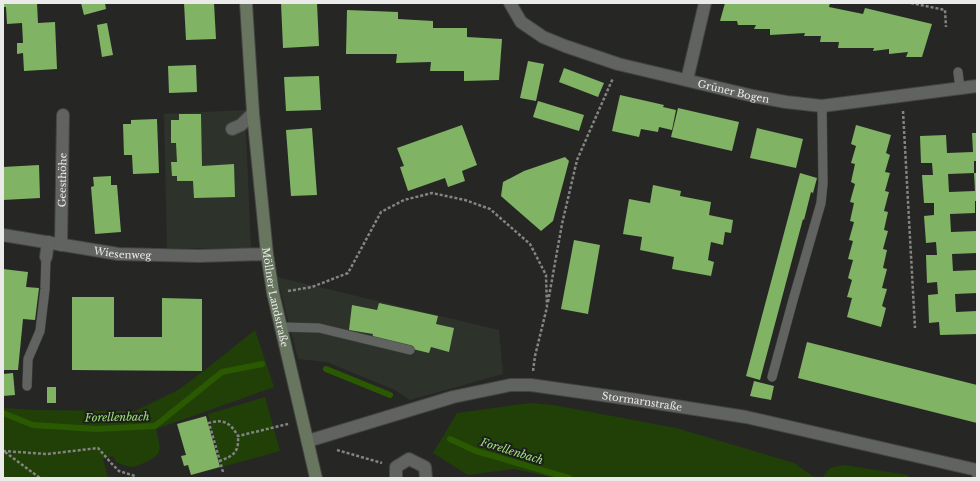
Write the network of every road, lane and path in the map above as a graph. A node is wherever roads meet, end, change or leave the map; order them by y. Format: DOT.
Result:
graph roads {
  1 [pos="246,3"];
  2 [pos="510,3"];
  3 [pos="705,3"];
  4 [pos="911,3"];
  5 [pos="946,27"];
  6 [pos="618,64"];
  7 [pos="958,72"];
  8 [pos="687,80"];
  9 [pos="977,86"];
  10 [pos="960,89"];
  11 [pos="902,96"];
  12 [pos="822,106"];
  13 [pos="253,113"];
  14 [pos="62,115"];
  15 [pos="232,129"];
  16 [pos="3,235"];
  17 [pos="48,242"];
  18 [pos="198,244"];
  19 [pos="61,245"];
  20 [pos="267,254"];
  21 [pos="199,256"];
  22 [pos="46,257"];
  23 [pos="274,293"];
  24 [pos="547,307"];
  25 [pos="282,327"];
  26 [pos="915,328"];
  27 [pos="410,350"];
  28 [pos="772,378"];
  29 [pos="531,385"];
  30 [pos="27,386"];
  31 [pos="302,420"];
  32 [pos="238,436"];
  33 [pos="308,441"];
  34 [pos="3,451"];
  35 [pos="220,461"];
  36 [pos="977,470"];
  37 [pos="223,472"];
  38 [pos="396,473"];
  39 [pos="135,476"];
  40 [pos="40,478"];
  41 [pos="316,478"];
  42 [pos="426,478"];
  1 -- 13 [label="main road, Möllner Landstraße"];
  2 -- 6 [label="street, Grüner Bogen"];
  3 -- 8 [label="street"];
  4 -- 5 [label="path"];
  6 -- 8 [label="street, Grüner Bogen"];
  6 -- 24 [label="path"];
  7 -- 10 [label="lane"];
  8 -- 12 [label="street, Grüner Bogen"];
  9 -- 10 [label="street, Grüner Bogen"];
  10 -- 11 [label="street, Grüner Bogen"];
  11 -- 12 [label="street, Grüner Bogen"];
  11 -- 26 [label="path"];
  12 -- 28 [label="lane"];
  13 -- 15 [label="street"];
  13 -- 20 [label="main road, Möllner Landstraße"];
  14 -- 19 [label="street, Geesthöhe"];
  16 -- 17 [label="street, Wiesenweg"];
  17 -- 19 [label="street, Wiesenweg"];
  17 -- 22 [label="street"];
  18 -- 21 [label="street"];
  19 -- 21 [label="street, Wiesenweg"];
  20 -- 21 [label="street, Wiesenweg"];
  20 -- 23 [label="main road, Möllner Landstraße"];
  22 -- 30 [label="lane"];
  23 -- 24 [label="path"];
  23 -- 25 [label="main road, Möllner Landstraße"];
  24 -- 29 [label="path"];
  25 -- 27 [label="lane"];
  25 -- 31 [label="main road, Möllner Landstraße"];
  29 -- 33 [label="street, Stormarnstraße"];
  29 -- 36 [label="street, Stormarnstraße"];
  31 -- 32 [label="path"];
  31 -- 33 [label="main road, Möllner Landstraße"];
  32 -- 35 [label="path"];
  32 -- 35 [label="path"];
  33 -- 38 [label="path"];
  33 -- 41 [label="main road, Möllner Landstraße"];
  34 -- 39 [label="path"];
  34 -- 40 [label="path"];
  35 -- 37 [label="path"];
  38 -- 42 [label="street"];
}
